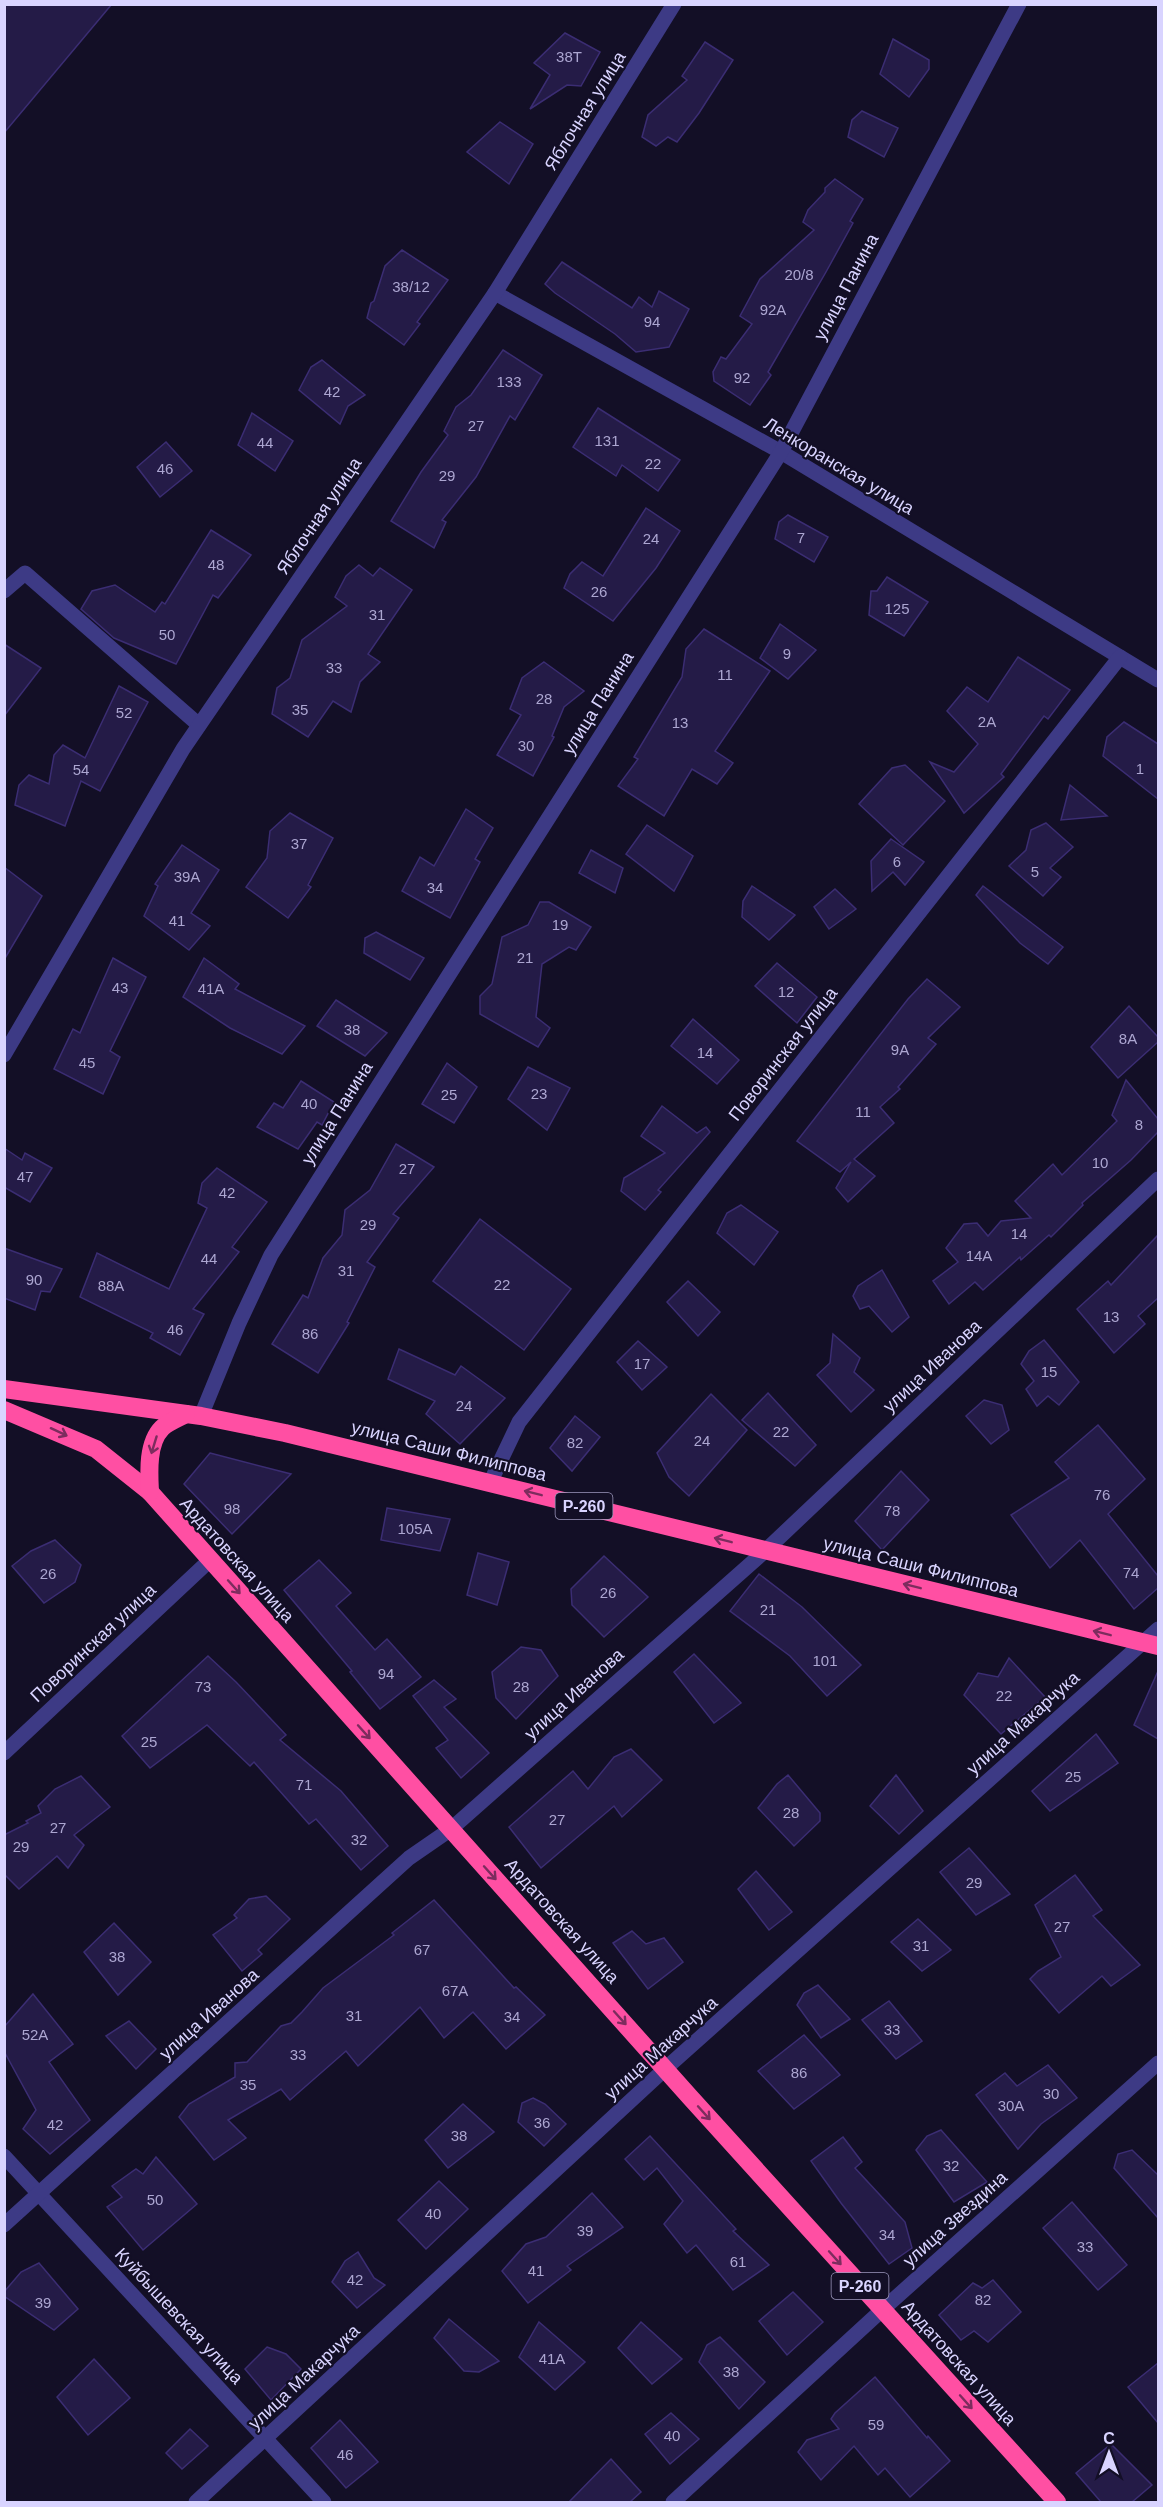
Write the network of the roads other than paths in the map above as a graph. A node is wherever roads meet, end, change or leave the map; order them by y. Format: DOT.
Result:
graph roads {
  1 [pos="674,4"];
  2 [pos="1019,4"];
  3 [pos="495,293"];
  4 [pos="781,452"];
  5 [pos="4,591"];
  6 [pos="1120,657"];
  7 [pos="1158,680"];
  8 [pos="199,725"];
  9 [pos="4,1055"];
  10 [pos="1158,1179"];
  11 [pos="4,1389"];
  12 [pos="4,1410"];
  13 [pos="194,1415"];
  14 [pos="490,1483"];
  15 [pos="150,1492"];
  16 [pos="765,1551"];
  17 [pos="209,1561"];
  18 [pos="1158,1629"];
  19 [pos="1151,1645"];
  20 [pos="4,1753"];
  21 [pos="451,1829"];
  22 [pos="1158,2063"];
  23 [pos="665,2069"];
  24 [pos="4,2156"];
  25 [pos="39,2195"];
  26 [pos="4,2225"];
  27 [pos="882,2310"];
  28 [pos="266,2438"];
  29 [pos="196,2502"];
  30 [pos="324,2502"];
  31 [pos="673,2502"];
  32 [pos="1057,2502"];
  1 -- 3 [label="street, Яблочная улица"];
  2 -- 4 [label="street, улица Панина"];
  3 -- 4 [label="street, Ленкоранская улица"];
  3 -- 8 [label="street, Яблочная улица"];
  4 -- 6 [label="street, Ленкоранская улица"];
  4 -- 13 [label="street, улица Панина"];
  5 -- 8 [label="street"];
  6 -- 7 [label="street, Ленкоранская улица"];
  6 -- 14 [label="street, Поворинская улица"];
  8 -- 9 [label="street, Яблочная улица"];
  10 -- 16 [label="street, улица Иванова"];
  11 -- 13 [label="highway, улица Саши Филиппова / Р-260"];
  12 -- 15 [label="highway, Ардатовская улица / Р-260, one-way"];
  13 -- 14 [label="highway, улица Саши Филиппова / Р-260"];
  13 -- 15 [label="highway, one-way"];
  16 -- 14 [label="highway, улица Саши Филиппова / Р-260, one-way"];
  15 -- 17 [label="highway, Ардатовская улица / Р-260"];
  19 -- 16 [label="highway, улица Саши Филиппова / Р-260, one-way"];
  16 -- 21 [label="street, улица Иванова"];
  17 -- 20 [label="street, Поворинская улица"];
  17 -- 21 [label="highway, Ардатовская улица / Р-260, one-way"];
  18 -- 19 [label="street, улица Макарчука"];
  19 -- 23 [label="street, улица Макарчука"];
  21 -- 23 [label="highway, Ардатовская улица / Р-260, one-way"];
  21 -- 25 [label="street, улица Иванова"];
  22 -- 27 [label="street, улица Звездина"];
  23 -- 27 [label="highway, Ардатовская улица / Р-260, one-way"];
  23 -- 28 [label="street, улица Макарчука"];
  24 -- 25 [label="street, Куйбышевская улица"];
  25 -- 26 [label="street, улица Иванова"];
  25 -- 28 [label="street, Куйбышевская улица"];
  27 -- 31 [label="street, улица Звездина"];
  27 -- 32 [label="highway, Ардатовская улица / Р-260, one-way"];
  28 -- 29 [label="street, улица Макарчука"];
  28 -- 30 [label="street, Куйбышевская улица"];
}
